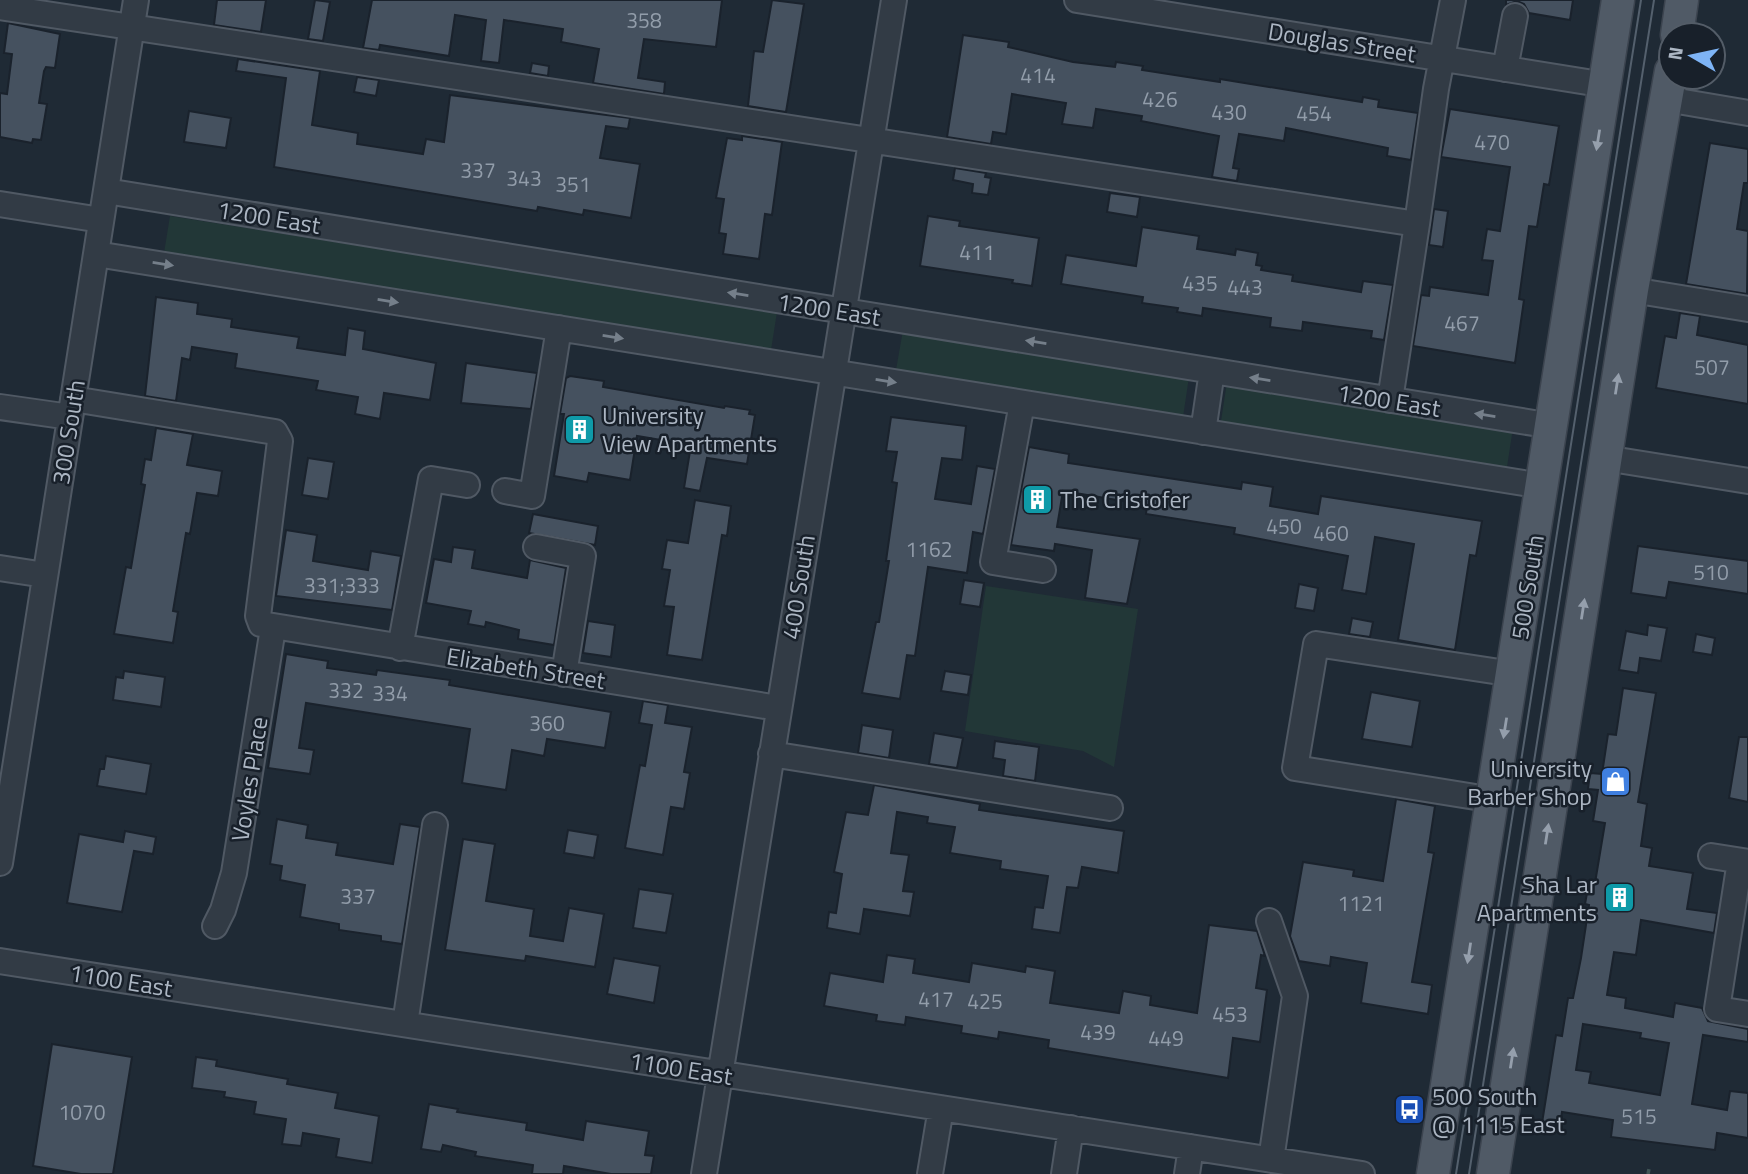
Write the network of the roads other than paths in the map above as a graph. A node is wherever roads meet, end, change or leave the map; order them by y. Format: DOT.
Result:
graph roads {
  1 [pos="136,0"];
  2 [pos="894,0"];
  3 [pos="1077,0"];
  4 [pos="1454,0"];
  5 [pos="1618,0"];
  6 [pos="1682,0"];
  7 [pos="0,7"];
  8 [pos="1515,16"];
  9 [pos="1679,21"];
  10 [pos="131,27"];
  11 [pos="1443,59"];
  12 [pos="1505,69"];
  13 [pos="1606,85"];
  14 [pos="1668,91"];
  15 [pos="1686,91"];
  16 [pos="1748,113"];
  17 [pos="871,141"];
  18 [pos="106,191"];
  19 [pos="0,204"];
  20 [pos="101,220"];
  21 [pos="1417,224"];
  22 [pos="96,254"];
  23 [pos="1632,290"];
  24 [pos="1748,309"];
  25 [pos="843,311"];
  26 [pos="559,328"];
  27 [pos="1212,371"];
  28 [pos="833,372"];
  29 [pos="1390,400"];
  30 [pos="1022,402"];
  31 [pos="0,407"];
  32 [pos="71,408"];
  33 [pos="1552,426"];
  34 [pos="1203,432"];
  35 [pos="1605,458"];
  36 [pos="1748,481"];
  37 [pos="467,485"];
  38 [pos="1542,486"];
  39 [pos="505,491"];
  40 [pos="536,547"];
  41 [pos="0,568"];
  42 [pos="1043,570"];
  43 [pos="46,575"];
  44 [pos="273,628"];
  45 [pos="400,648"];
  46 [pos="564,674"];
  47 [pos="1513,674"];
  48 [pos="778,708"];
  49 [pos="771,754"];
  50 [pos="1493,800"];
  51 [pos="1110,808"];
  52 [pos="435,825"];
  53 [pos="1712,856"];
  54 [pos="1744,862"];
  55 [pos="0,863"];
  56 [pos="1269,920"];
  57 [pos="215,926"];
  58 [pos="0,961"];
  59 [pos="1748,1014"];
  60 [pos="405,1024"];
  61 [pos="719,1074"];
  62 [pos="940,1108"];
  63 [pos="1071,1128"];
  64 [pos="1191,1147"];
  65 [pos="1271,1160"];
  66 [pos="704,1174"];
  67 [pos="930,1174"];
  68 [pos="1064,1174"];
  69 [pos="1187,1174"];
  70 [pos="1362,1174"];
  71 [pos="1433,1174"];
  72 [pos="1493,1174"];
  1 -- 10 [label="street, 300 South"];
  2 -- 17 [label="street, 400 South"];
  3 -- 11 [label="street, Douglas Street"];
  4 -- 11 [label="street"];
  5 -- 13 [label="main road, 500 South"];
  6 -- 9 [label="main road"];
  7 -- 10 [label="street"];
  8 -- 12 [label="street"];
  10 -- 17 [label="street"];
  10 -- 18 [label="street, 300 South"];
  11 -- 12 [label="street, Douglas Street"];
  11 -- 21 [label="street"];
  12 -- 13 [label="street, Douglas Street"];
  13 -- 33 [label="main road, 500 South, one-way"];
  14 -- 23 [label="main road"];
  15 -- 16 [label="street"];
  17 -- 21 [label="street"];
  17 -- 25 [label="street, 400 South"];
  18 -- 20 [label="street, 300 South"];
  25 -- 18 [label="street, 1200 East, one-way"];
  19 -- 20 [label="street"];
  20 -- 22 [label="street, 300 South"];
  21 -- 29 [label="street"];
  22 -- 26 [label="street, one-way"];
  22 -- 32 [label="street, 300 South"];
  23 -- 24 [label="street"];
  35 -- 23 [label="main road, one-way"];
  27 -- 25 [label="street, 1200 East, one-way"];
  25 -- 28 [label="street, 400 South"];
  26 -- 28 [label="street, one-way"];
  26 -- 39 [label="street"];
  29 -- 27 [label="street, 1200 East, one-way"];
  27 -- 34 [label="street"];
  28 -- 30 [label="street, one-way"];
  28 -- 48 [label="street, 400 South"];
  33 -- 29 [label="street, 1200 East, one-way"];
  30 -- 34 [label="street"];
  30 -- 42 [label="street"];
  31 -- 32 [label="street"];
  32 -- 43 [label="street, 300 South"];
  32 -- 44 [label="street"];
  33 -- 38 [label="main road, 500 South"];
  34 -- 38 [label="street"];
  35 -- 36 [label="street"];
  72 -- 35 [label="main road, one-way"];
  37 -- 45 [label="street"];
  38 -- 47 [label="main road, 500 South"];
  40 -- 46 [label="street"];
  41 -- 43 [label="street"];
  43 -- 55 [label="street, 300 South"];
  44 -- 45 [label="street, Elizabeth Street"];
  44 -- 57 [label="street, Voyles Place"];
  45 -- 46 [label="street, Elizabeth Street"];
  46 -- 48 [label="street, Elizabeth Street"];
  47 -- 50 [label="main road, 500 South, one-way"];
  47 -- 50 [label="street"];
  48 -- 49 [label="street, 400 South"];
  49 -- 51 [label="street"];
  49 -- 61 [label="street, 400 South"];
  50 -- 71 [label="main road, 500 South, one-way"];
  52 -- 60 [label="street"];
  53 -- 54 [label="street"];
  54 -- 59 [label="street"];
  56 -- 65 [label="street"];
  58 -- 60 [label="street, 1100 East"];
  60 -- 61 [label="street, 1100 East"];
  61 -- 62 [label="street, 1100 East"];
  61 -- 66 [label="street, 400 South"];
  62 -- 63 [label="street, 1100 East"];
  62 -- 67 [label="street"];
  63 -- 64 [label="street, 1100 East"];
  63 -- 68 [label="street"];
  64 -- 65 [label="street, 1100 East"];
  64 -- 69 [label="street"];
  65 -- 70 [label="street, 1100 East"];
}
